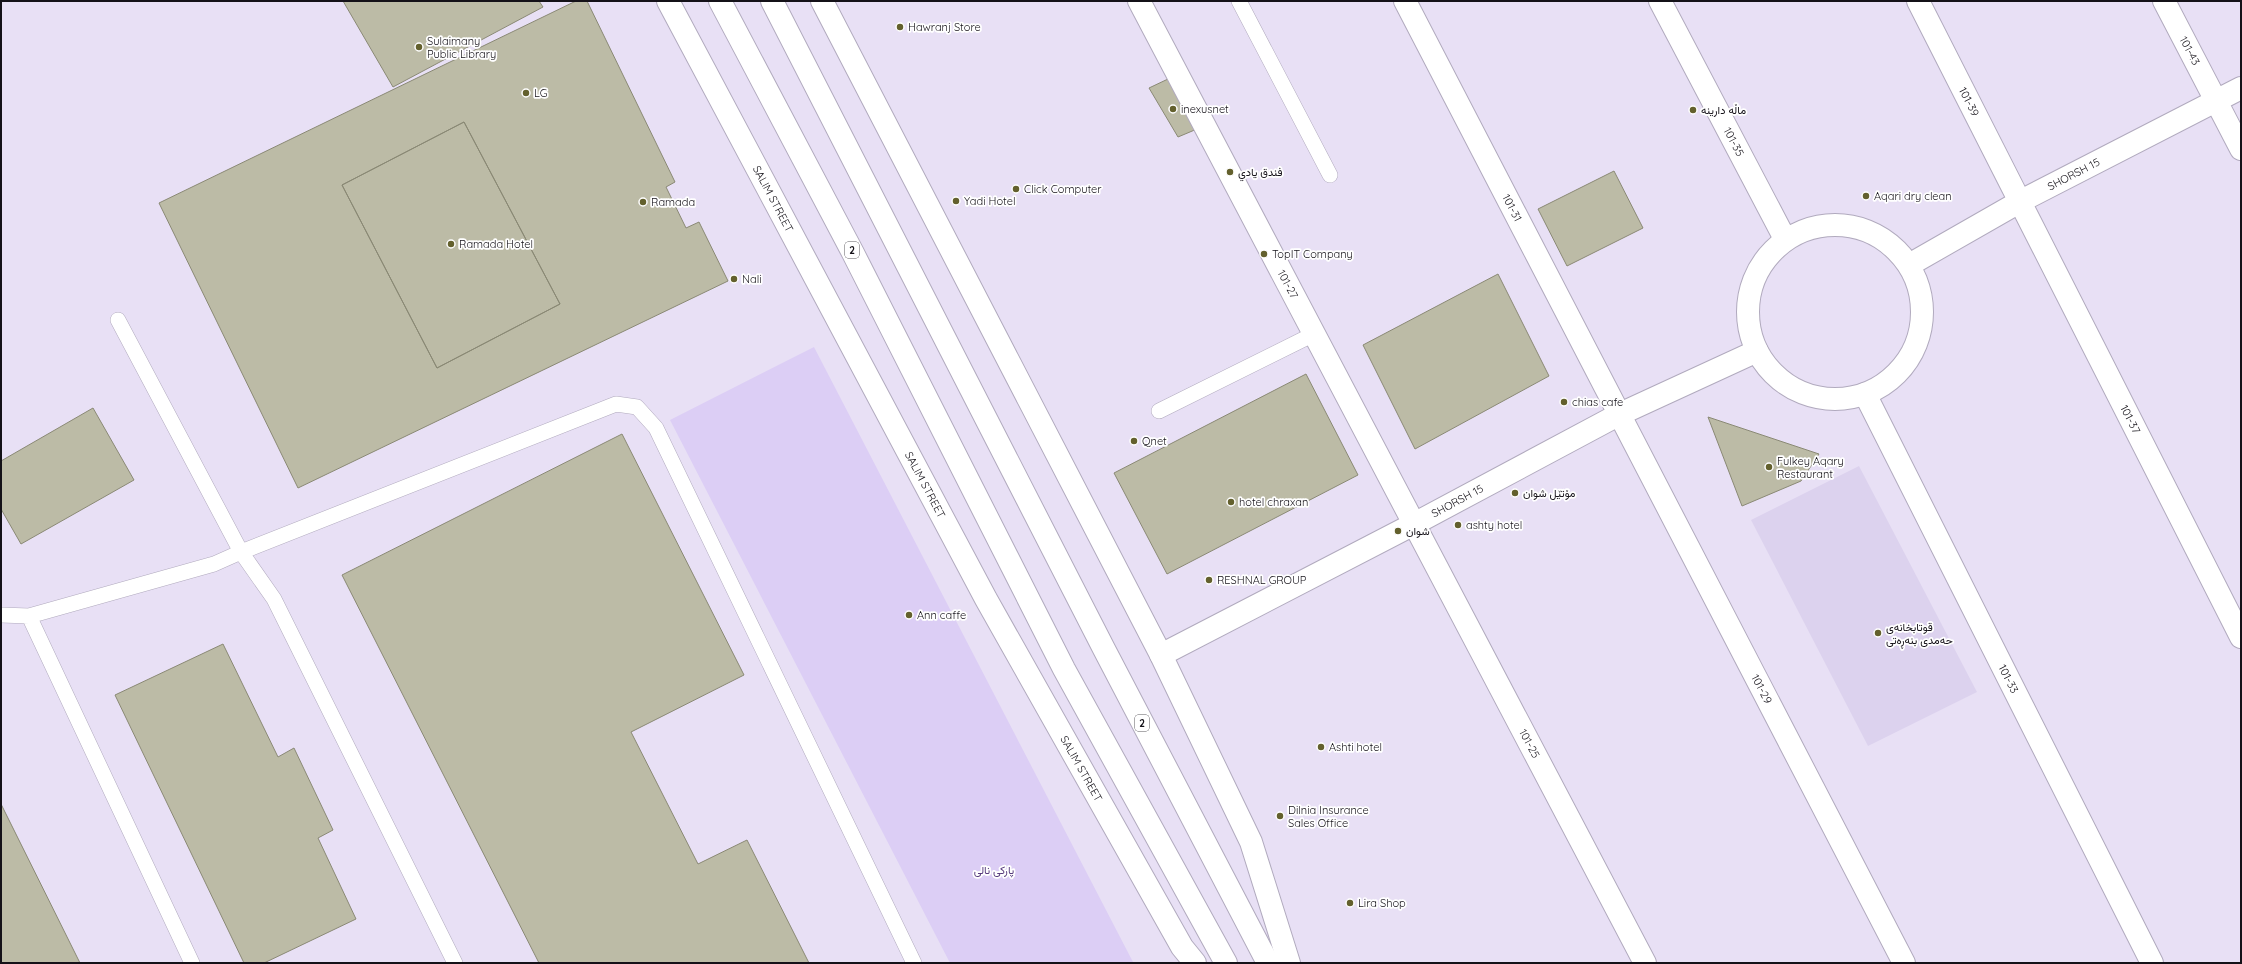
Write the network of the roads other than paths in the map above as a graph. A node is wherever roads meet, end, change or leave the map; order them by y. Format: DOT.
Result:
graph roads {
  1 [pos="668,1"];
  2 [pos="720,1"];
  3 [pos="772,1"];
  4 [pos="822,1"];
  5 [pos="1139,1"];
  6 [pos="1239,1"];
  7 [pos="1405,1"];
  8 [pos="1660,1"];
  9 [pos="1918,1"];
  10 [pos="2164,1"];
  11 [pos="2241,88"];
  12 [pos="2216,100"];
  13 [pos="2241,149"];
  14 [pos="1330,175"];
  15 [pos="2021,201"];
  16 [pos="1786,239"];
  17 [pos="1909,265"];
  18 [pos="118,320"];
  19 [pos="1314,334"];
  20 [pos="1757,350"];
  21 [pos="1865,394"];
  22 [pos="1159,411"];
  23 [pos="1618,415"];
  24 [pos="1414,524"];
  25 [pos="241,552"];
  26 [pos="1,615"];
  27 [pos="29,616"];
  28 [pos="2241,637"];
  29 [pos="1161,655"];
  30 [pos="192,963"];
  31 [pos="455,963"];
  32 [pos="914,963"];
  33 [pos="1194,963"];
  34 [pos="1226,963"];
  35 [pos="1268,963"];
  36 [pos="1289,963"];
  37 [pos="1645,963"];
  38 [pos="1904,963"];
  39 [pos="2152,963"];
  1 -- 33 [label="street, SALIM STREET"];
  2 -- 34 [label="street, 2"];
  3 -- 35 [label="street, 2"];
  4 -- 29 [label="street"];
  5 -- 19 [label="street, 101-27"];
  6 -- 14 [label="lane"];
  7 -- 23 [label="street, 101-31"];
  8 -- 16 [label="street, 101-35"];
  9 -- 15 [label="street, 101-39"];
  10 -- 12 [label="street, 101-43"];
  11 -- 12 [label="street, SHORSH 15"];
  12 -- 13 [label="street, 101-43"];
  12 -- 15 [label="street, SHORSH 15"];
  15 -- 17 [label="street, SHORSH 15"];
  15 -- 28 [label="street, 101-37"];
  16 -- 17 [label="street"];
  16 -- 20 [label="street"];
  17 -- 21 [label="street"];
  18 -- 25 [label="lane"];
  19 -- 22 [label="lane"];
  19 -- 24 [label="street, 101-27"];
  20 -- 21 [label="street"];
  20 -- 23 [label="street, SHORSH 15"];
  21 -- 39 [label="street, 101-33"];
  23 -- 24 [label="street, SHORSH 15"];
  23 -- 38 [label="street, 101-29"];
  24 -- 29 [label="street, SHORSH 15"];
  24 -- 37 [label="street, 101-25"];
  25 -- 27 [label="lane"];
  25 -- 31 [label="lane"];
  25 -- 32 [label="lane"];
  26 -- 27 [label="lane"];
  27 -- 30 [label="lane"];
  29 -- 36 [label="street"];
}
